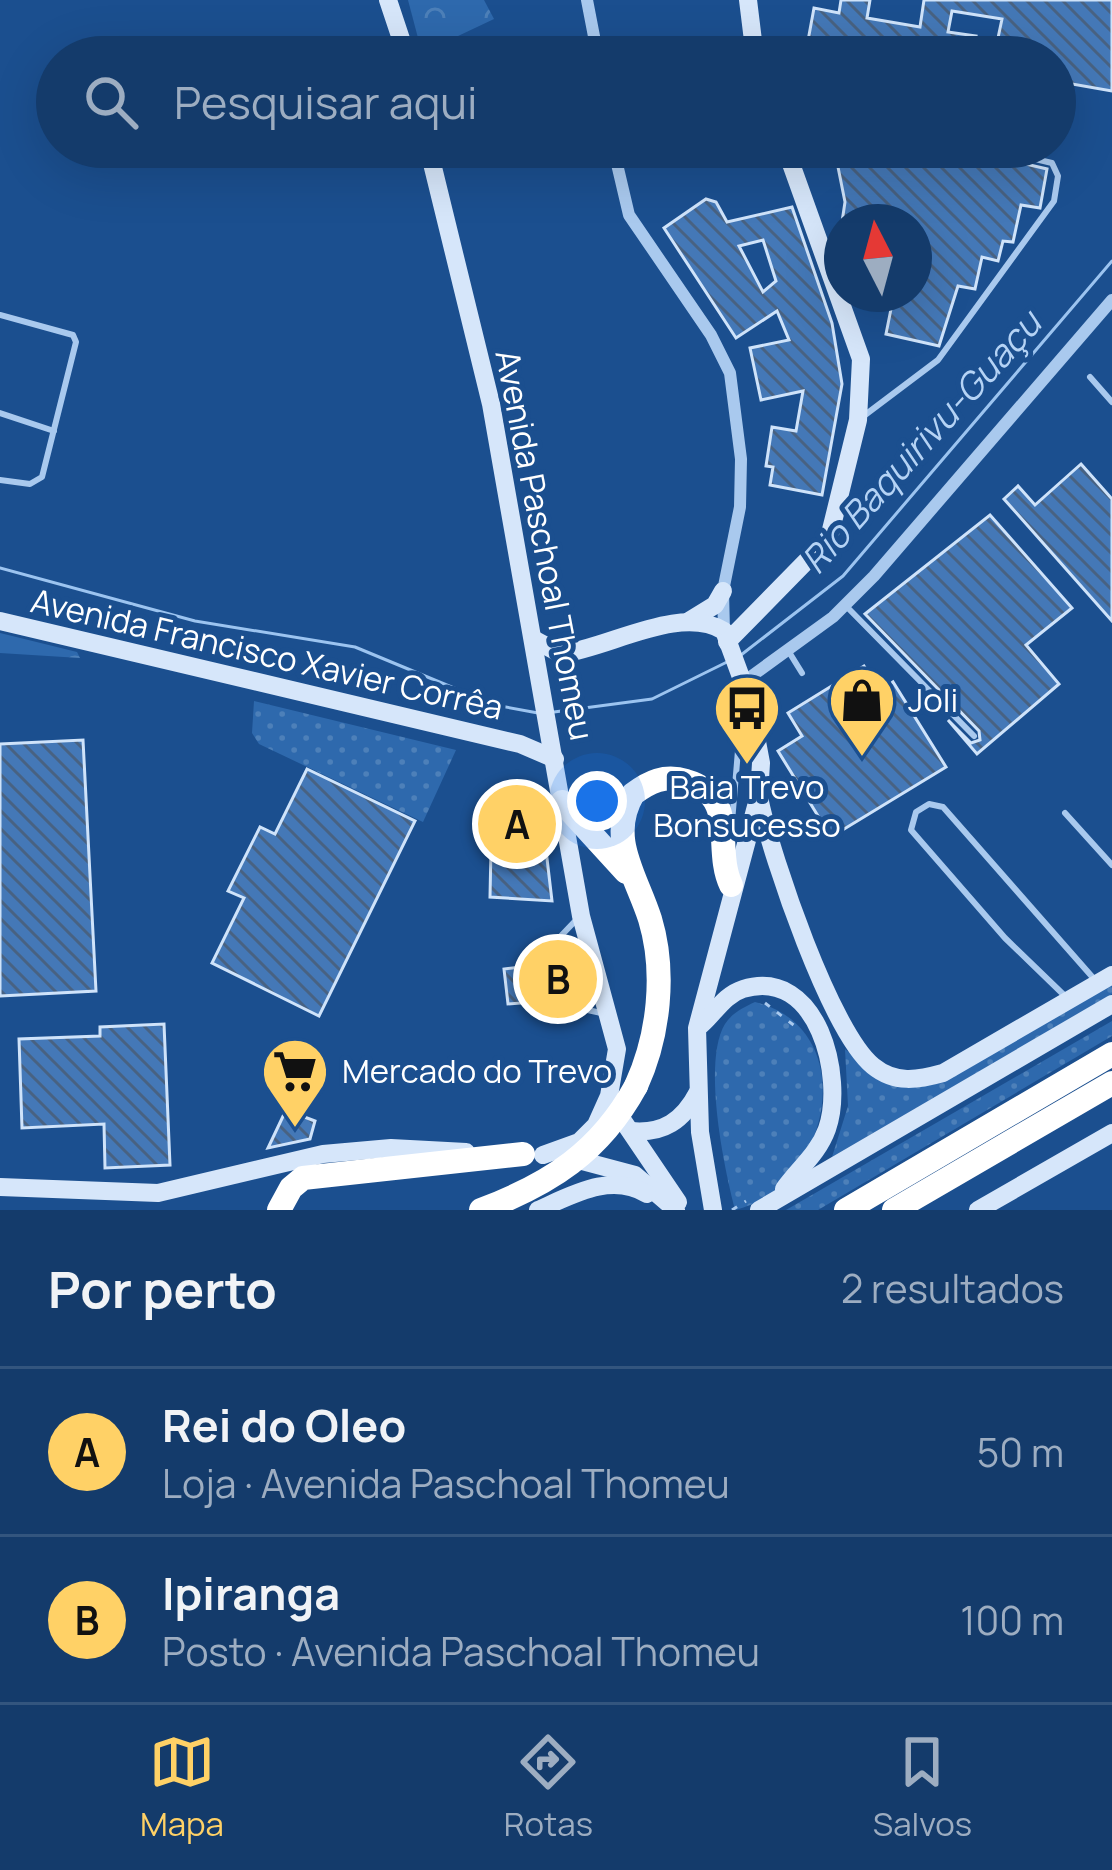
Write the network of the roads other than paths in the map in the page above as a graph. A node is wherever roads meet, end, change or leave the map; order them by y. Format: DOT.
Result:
graph roads {
  1 [pos="388,0"];
  2 [pos="587,0"];
  3 [pos="748,0"];
  4 [pos="399,36"];
  5 [pos="594,36"];
  6 [pos="751,36"];
  7 [pos="433,168"];
  8 [pos="618,168"];
  9 [pos="793,168"];
  10 [pos="1054,168"];
  11 [pos="1112,299"];
  12 [pos="0,316"];
  13 [pos="1090,377"];
  14 [pos="1112,402"];
  15 [pos="0,413"];
  16 [pos="857,420"];
  17 [pos="53,431"];
  18 [pos="0,480"];
  19 [pos="723,591"];
  20 [pos="845,605"];
  21 [pos="0,621"];
  22 [pos="689,621"];
  23 [pos="726,639"];
  24 [pos="535,640"];
  25 [pos="587,651"];
  26 [pos="789,652"];
  27 [pos="802,673"];
  28 [pos="741,680"];
  29 [pos="543,689"];
  30 [pos="551,731"];
  31 [pos="974,736"];
  32 [pos="520,744"];
  33 [pos="556,759"];
  34 [pos="759,795"];
  35 [pos="562,802"];
  36 [pos="1065,813"];
  37 [pos="1112,865"];
  38 [pos="635,884"];
  39 [pos="731,885"];
  40 [pos="581,916"];
  41 [pos="556,952"];
  42 [pos="1105,979"];
  43 [pos="1069,1000"];
  44 [pos="1112,1004"];
  45 [pos="569,1006"];
  46 [pos="610,1014"];
  47 [pos="697,1028"];
  48 [pos="1112,1054"];
  49 [pos="1112,1082"];
  50 [pos="698,1092"];
  51 [pos="609,1096"];
  52 [pos="1112,1100"];
  53 [pos="1038,1126"];
  54 [pos="631,1131"];
  55 [pos="1112,1133"];
  56 [pos="533,1155"];
  57 [pos="0,1187"];
  58 [pos="1012,1190"];
  59 [pos="764,1203"];
  60 [pos="677,1207"];
  61 [pos="279,1210"];
  62 [pos="481,1210"];
  63 [pos="538,1210"];
  64 [pos="712,1210"];
  65 [pos="846,1210"];
  66 [pos="894,1210"];
  67 [pos="978,1210"];
  68 [pos="1004,1210"];
  1 -- 4 [label="main road"];
  2 -- 5 [label="street"];
  3 -- 6 [label="main road"];
  7 -- 24 [label="main road, Avenida Paschoal Thomeu"];
  8 -- 19 [label="street"];
  9 -- 16 [label="main road"];
  10 -- 16 [label="lane"];
  11 -- 20 [label="street"];
  12 -- 17 [label="lane"];
  13 -- 14 [label="lane"];
  15 -- 17 [label="lane"];
  16 -- 23 [label="main road"];
  17 -- 18 [label="lane"];
  19 -- 22 [label="main road"];
  19 -- 23 [label="street"];
  20 -- 26 [label="street"];
  20 -- 31 [label="lane"];
  21 -- 32 [label="main road, Avenida Francisco Xavier Corrêa"];
  22 -- 23 [label="main road"];
  22 -- 25 [label="main road"];
  23 -- 28 [label="main road"];
  24 -- 25 [label="main road"];
  24 -- 29 [label="main road, Avenida Paschoal Thomeu"];
  25 -- 29 [label="main road"];
  26 -- 27 [label="lane"];
  26 -- 28 [label="street"];
  28 -- 34 [label="main road"];
  28 -- 39 [label="lane"];
  29 -- 30 [label="main road, Avenida Paschoal Thomeu"];
  30 -- 32 [label="main road, Avenida Francisco Xavier Corrêa"];
  30 -- 33 [label="main road, Avenida Paschoal Thomeu"];
  32 -- 33 [label="main road, Avenida Francisco Xavier Corrêa"];
  33 -- 35 [label="main road, Avenida Paschoal Thomeu"];
  34 -- 39 [label="main road"];
  34 -- 43 [label="main road"];
  35 -- 38 [label="highway"];
  35 -- 40 [label="main road, Avenida Paschoal Thomeu"];
  36 -- 37 [label="lane"];
  38 -- 39 [label="highway"];
  38 -- 62 [label="highway, bridge"];
  39 -- 47 [label="main road"];
  40 -- 41 [label="lane"];
  40 -- 46 [label="main road, Avenida Paschoal Thomeu"];
  42 -- 43 [label="main road"];
  42 -- 43 [label="lane"];
  44 -- 59 [label="main road"];
  45 -- 46 [label="lane"];
  46 -- 51 [label="main road, Avenida Paschoal Thomeu"];
  47 -- 50 [label="main road"];
  47 -- 59 [label="main road"];
  48 -- 65 [label="highway"];
  49 -- 53 [label="highway"];
  50 -- 54 [label="main road"];
  50 -- 64 [label="main road"];
  51 -- 54 [label="main road"];
  51 -- 56 [label="main road"];
  52 -- 53 [label="highway"];
  53 -- 66 [label="highway"];
  54 -- 60 [label="main road"];
  55 -- 58 [label="main road"];
  56 -- 57 [label="main road"];
  56 -- 60 [label="main road"];
  56 -- 61 [label="highway"];
  58 -- 67 [label="main road"];
  58 -- 68 [label="main road"];
  60 -- 63 [label="main road"];
}
